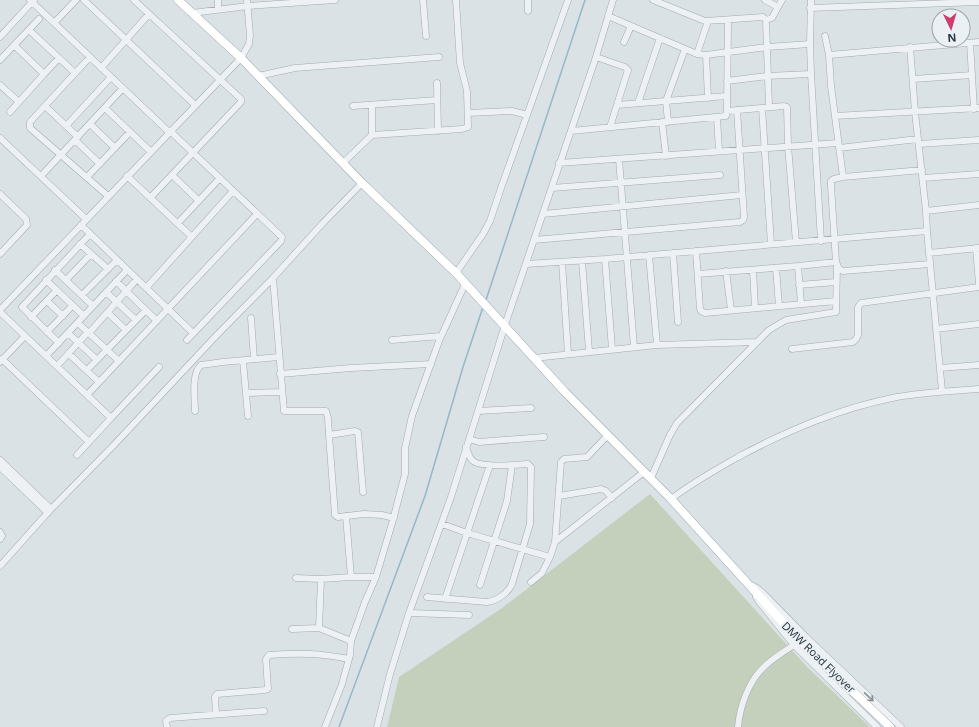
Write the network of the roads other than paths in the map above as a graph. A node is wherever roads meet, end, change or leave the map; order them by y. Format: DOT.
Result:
graph roads {
  1 [pos="76,0"];
  2 [pos="84,0"];
  3 [pos="134,0"];
  4 [pos="178,0"];
  5 [pos="218,0"];
  6 [pos="335,0"];
  7 [pos="423,0"];
  8 [pos="456,0"];
  9 [pos="528,0"];
  10 [pos="568,0"];
  11 [pos="614,0"];
  12 [pos="653,0"];
  13 [pos="765,0"];
  14 [pos="782,0"];
  15 [pos="811,0"];
  16 [pos="32,1"];
  17 [pos="970,1"];
  18 [pos="938,2"];
  19 [pos="979,2"];
  20 [pos="247,3"];
  21 [pos="778,7"];
  22 [pos="810,8"];
  23 [pos="218,9"];
  24 [pos="528,10"];
  25 [pos="192,13"];
  26 [pos="149,14"];
  27 [pos="608,16"];
  28 [pos="39,19"];
  29 [pos="728,20"];
  30 [pos="766,20"];
  31 [pos="708,21"];
  32 [pos="54,23"];
  33 [pos="632,26"];
  34 [pos="29,30"];
  35 [pos="0,36"];
  36 [pos="426,36"];
  37 [pos="825,36"];
  38 [pos="660,38"];
  39 [pos="126,40"];
  40 [pos="624,42"];
  41 [pos="810,44"];
  42 [pos="14,46"];
  43 [pos="931,46"];
  44 [pos="767,47"];
  45 [pos="910,47"];
  46 [pos="970,48"];
  47 [pos="685,49"];
  48 [pos="728,52"];
  49 [pos="698,54"];
  50 [pos="706,54"];
  51 [pos="829,56"];
  52 [pos="90,57"];
  53 [pos="438,57"];
  54 [pos="596,57"];
  55 [pos="59,58"];
  56 [pos="241,58"];
  57 [pos="0,60"];
  58 [pos="101,68"];
  59 [pos="75,73"];
  60 [pos="44,74"];
  61 [pos="811,74"];
  62 [pos="972,75"];
  63 [pos="258,76"];
  64 [pos="767,76"];
  65 [pos="111,77"];
  66 [pos="913,79"];
  67 [pos="220,80"];
  68 [pos="727,81"];
  69 [pos="437,83"];
  70 [pos="0,85"];
  71 [pos="123,88"];
  72 [pos="727,96"];
  73 [pos="708,98"];
  74 [pos="437,100"];
  75 [pos="19,102"];
  76 [pos="666,102"];
  77 [pos="638,103"];
  78 [pos="195,105"];
  79 [pos="372,105"];
  80 [pos="617,105"];
  81 [pos="45,106"];
  82 [pos="353,106"];
  83 [pos="105,108"];
  84 [pos="765,108"];
  85 [pos="976,109"];
  86 [pos="737,110"];
  87 [pos="727,111"];
  88 [pos="10,112"];
  89 [pos="916,112"];
  90 [pos="468,113"];
  91 [pos="527,115"];
  92 [pos="835,116"];
  93 [pos="717,118"];
  94 [pos="666,122"];
  95 [pos="90,124"];
  96 [pos="66,126"];
  97 [pos="610,127"];
  98 [pos="438,131"];
  99 [pos="571,131"];
  100 [pos="130,132"];
  101 [pos="170,132"];
  102 [pos="372,136"];
  103 [pos="0,138"];
  104 [pos="76,138"];
  105 [pos="979,140"];
  106 [pos="919,141"];
  107 [pos="814,144"];
  108 [pos="838,145"];
  109 [pos="788,146"];
  110 [pos="765,147"];
  111 [pos="115,148"];
  112 [pos="739,150"];
  113 [pos="719,151"];
  114 [pos="151,152"];
  115 [pos="193,153"];
  116 [pos="62,154"];
  117 [pos="666,156"];
  118 [pos="619,159"];
  119 [pos="343,163"];
  120 [pos="559,163"];
  121 [pos="100,164"];
  122 [pos="922,170"];
  123 [pos="720,174"];
  124 [pos="979,174"];
  125 [pos="172,175"];
  126 [pos="41,176"];
  127 [pos="127,176"];
  128 [pos="87,177"];
  129 [pos="842,177"];
  130 [pos="220,178"];
  131 [pos="923,178"];
  132 [pos="621,182"];
  133 [pos="362,183"];
  134 [pos="552,188"];
  135 [pos="233,191"];
  136 [pos="1,195"];
  137 [pos="742,195"];
  138 [pos="108,196"];
  139 [pos="150,198"];
  140 [pos="199,201"];
  141 [pos="979,205"];
  142 [pos="623,207"];
  143 [pos="926,211"];
  144 [pos="257,214"];
  145 [pos="543,214"];
  146 [pos="86,219"];
  147 [pos="178,223"];
  148 [pos="81,225"];
  149 [pos="927,231"];
  150 [pos="625,232"];
  151 [pos="90,234"];
  152 [pos="192,237"];
  153 [pos="534,240"];
  154 [pos="835,240"];
  155 [pos="821,241"];
  156 [pos="796,242"];
  157 [pos="80,244"];
  158 [pos="771,244"];
  159 [pos="978,248"];
  160 [pos="696,251"];
  161 [pos="673,253"];
  162 [pos="929,253"];
  163 [pos="0,254"];
  164 [pos="91,254"];
  165 [pos="649,255"];
  166 [pos="627,257"];
  167 [pos="605,259"];
  168 [pos="117,260"];
  169 [pos="582,261"];
  170 [pos="562,262"];
  171 [pos="526,264"];
  172 [pos="837,264"];
  173 [pos="930,264"];
  174 [pos="798,266"];
  175 [pos="776,268"];
  176 [pos="108,269"];
  177 [pos="55,270"];
  178 [pos="127,270"];
  179 [pos="753,270"];
  180 [pos="726,271"];
  181 [pos="456,273"];
  182 [pos="698,274"];
  183 [pos="273,278"];
  184 [pos="137,279"];
  185 [pos="46,280"];
  186 [pos="66,280"];
  187 [pos="116,282"];
  188 [pos="836,282"];
  189 [pos="799,285"];
  190 [pos="467,286"];
  191 [pos="979,286"];
  192 [pos="146,288"];
  193 [pos="57,290"];
  194 [pos="126,291"];
  195 [pos="106,292"];
  196 [pos="933,292"];
  197 [pos="82,295"];
  198 [pos="47,301"];
  199 [pos="117,302"];
  200 [pos="836,302"];
  201 [pos="801,304"];
  202 [pos="72,306"];
  203 [pos="93,306"];
  204 [pos="779,306"];
  205 [pos="755,308"];
  206 [pos="146,310"];
  207 [pos="169,310"];
  208 [pos="731,310"];
  209 [pos="0,311"];
  210 [pos="108,313"];
  211 [pos="63,316"];
  212 [pos="84,316"];
  213 [pos="31,317"];
  214 [pos="250,318"];
  215 [pos="136,320"];
  216 [pos="157,321"];
  217 [pos="503,322"];
  218 [pos="678,322"];
  219 [pos="78,323"];
  220 [pos="979,324"];
  221 [pos="936,329"];
  222 [pos="126,330"];
  223 [pos="47,332"];
  224 [pos="68,333"];
  225 [pos="89,333"];
  226 [pos="193,333"];
  227 [pos="25,336"];
  228 [pos="441,336"];
  229 [pos="187,340"];
  230 [pos="392,340"];
  231 [pos="757,342"];
  232 [pos="59,343"];
  233 [pos="79,343"];
  234 [pos="657,345"];
  235 [pos="634,347"];
  236 [pos="612,349"];
  237 [pos="792,349"];
  238 [pos="107,350"];
  239 [pos="589,352"];
  240 [pos="69,354"];
  241 [pos="568,354"];
  242 [pos="46,356"];
  243 [pos="279,357"];
  244 [pos="534,358"];
  245 [pos="254,359"];
  246 [pos="1,360"];
  247 [pos="97,360"];
  248 [pos="243,360"];
  249 [pos="119,362"];
  250 [pos="430,364"];
  251 [pos="979,364"];
  252 [pos="57,366"];
  253 [pos="159,367"];
  254 [pos="940,368"];
  255 [pos="87,370"];
  256 [pos="280,374"];
  257 [pos="99,382"];
  258 [pos="979,389"];
  259 [pos="942,391"];
  260 [pos="282,392"];
  261 [pos="247,394"];
  262 [pos="87,395"];
  263 [pos="530,408"];
  264 [pos="478,411"];
  265 [pos="195,412"];
  266 [pos="248,416"];
  267 [pos="111,418"];
  268 [pos="608,435"];
  269 [pos="329,436"];
  270 [pos="544,437"];
  271 [pos="469,439"];
  272 [pos="89,442"];
  273 [pos="466,447"];
  274 [pos="77,455"];
  275 [pos="0,460"];
  276 [pos="490,465"];
  277 [pos="512,465"];
  278 [pos="0,467"];
  279 [pos="644,472"];
  280 [pos="651,478"];
  281 [pos="364,492"];
  282 [pos="560,496"];
  283 [pos="612,498"];
  284 [pos="671,499"];
  285 [pos="50,511"];
  286 [pos="346,516"];
  287 [pos="394,518"];
  288 [pos="442,524"];
  289 [pos="0,532"];
  290 [pos="467,533"];
  291 [pos="0,539"];
  292 [pos="494,540"];
  293 [pos="555,542"];
  294 [pos="522,548"];
  295 [pos="550,556"];
  296 [pos="0,566"];
  297 [pos="351,577"];
  298 [pos="376,577"];
  299 [pos="296,578"];
  300 [pos="321,579"];
  301 [pos="531,582"];
  302 [pos="749,584"];
  303 [pos="480,585"];
  304 [pos="427,597"];
  305 [pos="445,599"];
  306 [pos="409,613"];
  307 [pos="469,615"];
  308 [pos="319,628"];
  309 [pos="292,629"];
  310 [pos="351,641"];
  311 [pos="794,644"];
  312 [pos="349,659"];
  313 [pos="264,711"];
  314 [pos="216,714"];
  315 [pos="166,727"];
  316 [pos="325,727"];
  317 [pos="377,727"];
  318 [pos="738,727"];
  319 [pos="877,727"];
  320 [pos="890,727"];
  321 [pos="901,727"];
  1 -- 32 [label="street"];
  2 -- 39 [label="street"];
  3 -- 26 [label="street"];
  4 -- 25 [label="main road, DMW Road Flyover"];
  5 -- 23 [label="street"];
  6 -- 20 [label="street"];
  7 -- 36 [label="street"];
  8 -- 90 [label="street"];
  9 -- 24 [label="street"];
  10 -- 91 [label="street"];
  11 -- 27 [label="street"];
  12 -- 31 [label="street"];
  13 -- 21 [label="street"];
  14 -- 21 [label="street"];
  15 -- 22 [label="street"];
  16 -- 32 [label="street"];
  16 -- 35 [label="street"];
  17 -- 18 [label="street"];
  17 -- 19 [label="street"];
  18 -- 22 [label="street"];
  20 -- 23 [label="street"];
  20 -- 56 [label="street"];
  21 -- 30 [label="street"];
  22 -- 41 [label="street"];
  23 -- 25 [label="street"];
  25 -- 56 [label="main road, DMW Road Flyover"];
  26 -- 39 [label="street"];
  26 -- 67 [label="street"];
  27 -- 33 [label="street"];
  27 -- 54 [label="street"];
  28 -- 34 [label="street"];
  29 -- 30 [label="street"];
  29 -- 31 [label="street"];
  29 -- 48 [label="street"];
  30 -- 44 [label="street"];
  31 -- 49 [label="street"];
  32 -- 52 [label="street"];
  33 -- 38 [label="street"];
  33 -- 40 [label="street"];
  34 -- 42 [label="street"];
  34 -- 55 [label="street"];
  37 -- 51 [label="street"];
  38 -- 47 [label="street"];
  38 -- 77 [label="street"];
  39 -- 58 [label="street"];
  39 -- 78 [label="street"];
  41 -- 44 [label="street"];
  41 -- 61 [label="street"];
  42 -- 57 [label="street"];
  42 -- 60 [label="street"];
  43 -- 45 [label="street"];
  44 -- 48 [label="street"];
  44 -- 64 [label="street"];
  45 -- 51 [label="street"];
  45 -- 66 [label="street"];
  46 -- 62 [label="street"];
  47 -- 49 [label="street"];
  47 -- 76 [label="street"];
  48 -- 50 [label="street"];
  48 -- 68 [label="street"];
  49 -- 50 [label="street"];
  50 -- 73 [label="street"];
  51 -- 92 [label="street"];
  52 -- 58 [label="street"];
  52 -- 59 [label="street"];
  53 -- 63 [label="street"];
  54 -- 80 [label="street"];
  54 -- 99 [label="street"];
  55 -- 59 [label="street"];
  55 -- 60 [label="street"];
  56 -- 63 [label="main road, DMW Road Flyover"];
  56 -- 67 [label="street"];
  58 -- 65 [label="street"];
  59 -- 81 [label="street"];
  60 -- 75 [label="street"];
  61 -- 64 [label="street"];
  61 -- 107 [label="street"];
  62 -- 66 [label="street"];
  62 -- 85 [label="street"];
  63 -- 119 [label="main road, DMW Road Flyover"];
  64 -- 68 [label="street"];
  64 -- 84 [label="street"];
  65 -- 71 [label="street"];
  65 -- 96 [label="street"];
  66 -- 89 [label="street"];
  67 -- 78 [label="street"];
  67 -- 115 [label="street"];
  68 -- 72 [label="street"];
  69 -- 74 [label="street"];
  70 -- 75 [label="street"];
  71 -- 83 [label="street"];
  71 -- 101 [label="street"];
  72 -- 73 [label="street"];
  72 -- 87 [label="street"];
  73 -- 76 [label="street"];
  74 -- 79 [label="street"];
  74 -- 98 [label="street"];
  75 -- 88 [label="street"];
  76 -- 77 [label="street"];
  76 -- 94 [label="street"];
  77 -- 80 [label="street"];
  78 -- 101 [label="street"];
  79 -- 82 [label="street"];
  79 -- 102 [label="street"];
  80 -- 97 [label="street"];
  81 -- 96 [label="street"];
  81 -- 116 [label="street"];
  83 -- 95 [label="street"];
  83 -- 100 [label="street"];
  84 -- 86 [label="street"];
  84 -- 109 [label="street"];
  84 -- 110 [label="street"];
  85 -- 89 [label="street"];
  86 -- 87 [label="street"];
  86 -- 112 [label="street"];
  87 -- 93 [label="street"];
  89 -- 92 [label="street"];
  89 -- 106 [label="street"];
  90 -- 91 [label="street"];
  90 -- 98 [label="street"];
  91 -- 181 [label="street"];
  92 -- 108 [label="street"];
  93 -- 94 [label="street"];
  93 -- 113 [label="street"];
  94 -- 97 [label="street"];
  94 -- 117 [label="street"];
  95 -- 104 [label="street"];
  95 -- 111 [label="street"];
  96 -- 104 [label="street"];
  97 -- 99 [label="street"];
  98 -- 102 [label="street"];
  99 -- 120 [label="street"];
  100 -- 111 [label="street"];
  100 -- 114 [label="street"];
  101 -- 114 [label="street"];
  101 -- 115 [label="street"];
  102 -- 119 [label="street"];
  103 -- 126 [label="street"];
  104 -- 116 [label="street"];
  104 -- 121 [label="street"];
  105 -- 106 [label="street"];
  106 -- 108 [label="street"];
  106 -- 122 [label="street"];
  107 -- 108 [label="street"];
  107 -- 109 [label="street"];
  107 -- 155 [label="street"];
  108 -- 129 [label="street"];
  109 -- 110 [label="street"];
  109 -- 156 [label="street"];
  110 -- 112 [label="street"];
  110 -- 158 [label="street"];
  111 -- 121 [label="street"];
  112 -- 113 [label="street"];
  112 -- 137 [label="street"];
  113 -- 117 [label="street"];
  114 -- 127 [label="street"];
  115 -- 125 [label="street"];
  115 -- 130 [label="street"];
  116 -- 126 [label="street"];
  116 -- 128 [label="street"];
  117 -- 118 [label="street"];
  118 -- 120 [label="street"];
  118 -- 132 [label="street"];
  119 -- 133 [label="main road, DMW Road Flyover"];
  120 -- 134 [label="street"];
  121 -- 128 [label="street"];
  122 -- 129 [label="street"];
  122 -- 131 [label="street"];
  123 -- 132 [label="street"];
  124 -- 131 [label="street"];
  125 -- 139 [label="street"];
  125 -- 140 [label="street"];
  126 -- 146 [label="street"];
  127 -- 138 [label="street"];
  127 -- 139 [label="street"];
  128 -- 138 [label="street"];
  129 -- 154 [label="street"];
  130 -- 135 [label="street"];
  130 -- 140 [label="street"];
  131 -- 143 [label="street"];
  132 -- 134 [label="street"];
  132 -- 142 [label="street"];
  133 -- 181 [label="main road, DMW Road Flyover"];
  133 -- 183 [label="street"];
  134 -- 145 [label="street"];
  135 -- 144 [label="street"];
  135 -- 152 [label="street"];
  136 -- 163 [label="street"];
  137 -- 142 [label="street"];
  137 -- 150 [label="street"];
  138 -- 146 [label="street"];
  139 -- 147 [label="street"];
  140 -- 147 [label="street"];
  141 -- 143 [label="street"];
  142 -- 145 [label="street"];
  142 -- 150 [label="street"];
  143 -- 149 [label="street"];
  144 -- 207 [label="street"];
  144 -- 226 [label="street"];
  145 -- 153 [label="street"];
  146 -- 148 [label="street"];
  147 -- 152 [label="street"];
  148 -- 151 [label="street"];
  148 -- 209 [label="street"];
  149 -- 154 [label="street"];
  149 -- 162 [label="street"];
  150 -- 153 [label="street"];
  150 -- 166 [label="street"];
  151 -- 157 [label="street"];
  151 -- 168 [label="street"];
  152 -- 192 [label="street"];
  153 -- 171 [label="street"];
  154 -- 155 [label="street"];
  154 -- 172 [label="street"];
  155 -- 156 [label="street"];
  156 -- 158 [label="street"];
  157 -- 164 [label="street"];
  157 -- 177 [label="street"];
  158 -- 160 [label="street"];
  159 -- 162 [label="street"];
  159 -- 191 [label="street"];
  160 -- 161 [label="street"];
  160 -- 182 [label="street"];
  161 -- 165 [label="street"];
  161 -- 218 [label="street"];
  162 -- 173 [label="street"];
  164 -- 176 [label="street"];
  164 -- 186 [label="street"];
  165 -- 166 [label="street"];
  165 -- 234 [label="street"];
  166 -- 167 [label="street"];
  166 -- 235 [label="street"];
  167 -- 169 [label="street"];
  167 -- 236 [label="street"];
  168 -- 176 [label="street"];
  168 -- 178 [label="street"];
  169 -- 170 [label="street"];
  169 -- 239 [label="street"];
  170 -- 171 [label="street"];
  170 -- 241 [label="street"];
  171 -- 217 [label="street"];
  172 -- 173 [label="street"];
  172 -- 174 [label="street"];
  172 -- 188 [label="street"];
  173 -- 196 [label="street"];
  174 -- 175 [label="street"];
  174 -- 189 [label="street"];
  175 -- 179 [label="street"];
  175 -- 204 [label="street"];
  176 -- 197 [label="street"];
  177 -- 185 [label="street"];
  177 -- 186 [label="street"];
  178 -- 184 [label="street"];
  178 -- 187 [label="street"];
  179 -- 180 [label="street"];
  179 -- 205 [label="street"];
  180 -- 182 [label="street"];
  180 -- 208 [label="street"];
  181 -- 190 [label="main road, DMW Road Flyover"];
  182 -- 208 [label="street"];
  183 -- 243 [label="street"];
  183 -- 285 [label="street"];
  184 -- 192 [label="street"];
  184 -- 194 [label="street"];
  185 -- 193 [label="street"];
  185 -- 213 [label="street"];
  186 -- 197 [label="street"];
  187 -- 194 [label="street"];
  187 -- 195 [label="street"];
  188 -- 189 [label="street"];
  188 -- 200 [label="street"];
  189 -- 201 [label="street"];
  190 -- 217 [label="main road, DMW Road Flyover"];
  190 -- 228 [label="street"];
  191 -- 196 [label="street"];
  192 -- 207 [label="street"];
  193 -- 198 [label="street"];
  193 -- 202 [label="street"];
  194 -- 199 [label="street"];
  194 -- 206 [label="street"];
  195 -- 199 [label="street"];
  195 -- 203 [label="street"];
  196 -- 221 [label="street"];
  196 -- 237 [label="street"];
  197 -- 203 [label="street"];
  198 -- 211 [label="street"];
  198 -- 213 [label="street"];
  199 -- 210 [label="street"];
  199 -- 215 [label="street"];
  200 -- 201 [label="street"];
  200 -- 231 [label="street"];
  201 -- 204 [label="street"];
  202 -- 211 [label="street"];
  202 -- 212 [label="street"];
  203 -- 212 [label="street"];
  204 -- 205 [label="street"];
  205 -- 208 [label="street"];
  206 -- 215 [label="street"];
  206 -- 216 [label="street"];
  207 -- 216 [label="street"];
  207 -- 226 [label="street"];
  209 -- 227 [label="street"];
  210 -- 222 [label="street"];
  210 -- 225 [label="street"];
  211 -- 223 [label="street"];
  212 -- 219 [label="street"];
  213 -- 223 [label="street"];
  214 -- 245 [label="street"];
  215 -- 222 [label="street"];
  216 -- 249 [label="street"];
  217 -- 244 [label="main road, DMW Road Flyover"];
  217 -- 264 [label="street"];
  219 -- 224 [label="street"];
  219 -- 225 [label="street"];
  220 -- 221 [label="street"];
  221 -- 254 [label="street"];
  222 -- 238 [label="street"];
  223 -- 232 [label="street"];
  224 -- 232 [label="street"];
  224 -- 233 [label="street"];
  225 -- 233 [label="street"];
  225 -- 238 [label="street"];
  226 -- 229 [label="street"];
  227 -- 242 [label="street"];
  227 -- 246 [label="street"];
  228 -- 230 [label="street"];
  228 -- 250 [label="street"];
  231 -- 234 [label="street"];
  231 -- 280 [label="street"];
  232 -- 242 [label="street"];
  233 -- 240 [label="street"];
  233 -- 247 [label="street"];
  234 -- 235 [label="street"];
  235 -- 236 [label="street"];
  236 -- 239 [label="street"];
  238 -- 247 [label="street"];
  238 -- 249 [label="street"];
  239 -- 241 [label="street"];
  240 -- 252 [label="street"];
  240 -- 255 [label="street"];
  241 -- 244 [label="street"];
  242 -- 252 [label="street"];
  243 -- 245 [label="street"];
  243 -- 256 [label="street"];
  244 -- 268 [label="main road, DMW Road Flyover"];
  245 -- 248 [label="street"];
  246 -- 272 [label="street"];
  247 -- 255 [label="street"];
  248 -- 261 [label="street"];
  248 -- 265 [label="street"];
  249 -- 257 [label="street"];
  250 -- 256 [label="street"];
  250 -- 287 [label="street"];
  251 -- 254 [label="street"];
  252 -- 262 [label="street"];
  253 -- 267 [label="street"];
  254 -- 259 [label="street"];
  255 -- 257 [label="street"];
  256 -- 260 [label="street"];
  257 -- 262 [label="street"];
  258 -- 259 [label="street"];
  259 -- 284 [label="street"];
  260 -- 261 [label="street"];
  260 -- 269 [label="street"];
  261 -- 266 [label="street"];
  262 -- 267 [label="street"];
  263 -- 264 [label="street"];
  264 -- 271 [label="street"];
  267 -- 272 [label="street"];
  268 -- 279 [label="main road, DMW Road Flyover"];
  268 -- 282 [label="street"];
  269 -- 281 [label="street"];
  269 -- 286 [label="street"];
  270 -- 271 [label="street"];
  271 -- 273 [label="street"];
  272 -- 274 [label="street"];
  273 -- 276 [label="street"];
  273 -- 288 [label="street"];
  275 -- 285 [label="street"];
  276 -- 277 [label="street"];
  276 -- 290 [label="street"];
  277 -- 292 [label="street"];
  277 -- 294 [label="street"];
  278 -- 285 [label="street"];
  279 -- 280 [label="main road, DMW Road Flyover"];
  279 -- 283 [label="street"];
  280 -- 284 [label="main road, DMW Road Flyover"];
  282 -- 283 [label="street"];
  282 -- 293 [label="street"];
  283 -- 293 [label="street"];
  284 -- 302 [label="main road, DMW Road Flyover"];
  285 -- 296 [label="street"];
  286 -- 287 [label="street"];
  286 -- 297 [label="street"];
  287 -- 298 [label="street"];
  288 -- 290 [label="street"];
  288 -- 306 [label="street"];
  289 -- 291 [label="street"];
  290 -- 292 [label="street"];
  290 -- 305 [label="street"];
  292 -- 294 [label="street"];
  292 -- 303 [label="street"];
  293 -- 295 [label="street"];
  294 -- 295 [label="street"];
  294 -- 305 [label="street"];
  295 -- 301 [label="street"];
  297 -- 298 [label="street"];
  297 -- 300 [label="street"];
  298 -- 310 [label="street"];
  299 -- 300 [label="street"];
  300 -- 308 [label="street"];
  302 -- 311 [label="street"];
  302 -- 320 [label="main road, DMW Road Flyover"];
  302 -- 321 [label="street, one-way"];
  304 -- 305 [label="street"];
  306 -- 307 [label="street"];
  306 -- 317 [label="street"];
  308 -- 309 [label="street"];
  308 -- 310 [label="street"];
  310 -- 312 [label="street"];
  311 -- 318 [label="street"];
  311 -- 319 [label="street"];
  312 -- 314 [label="street"];
  312 -- 316 [label="street"];
  313 -- 314 [label="street"];
  314 -- 315 [label="street"];
}
